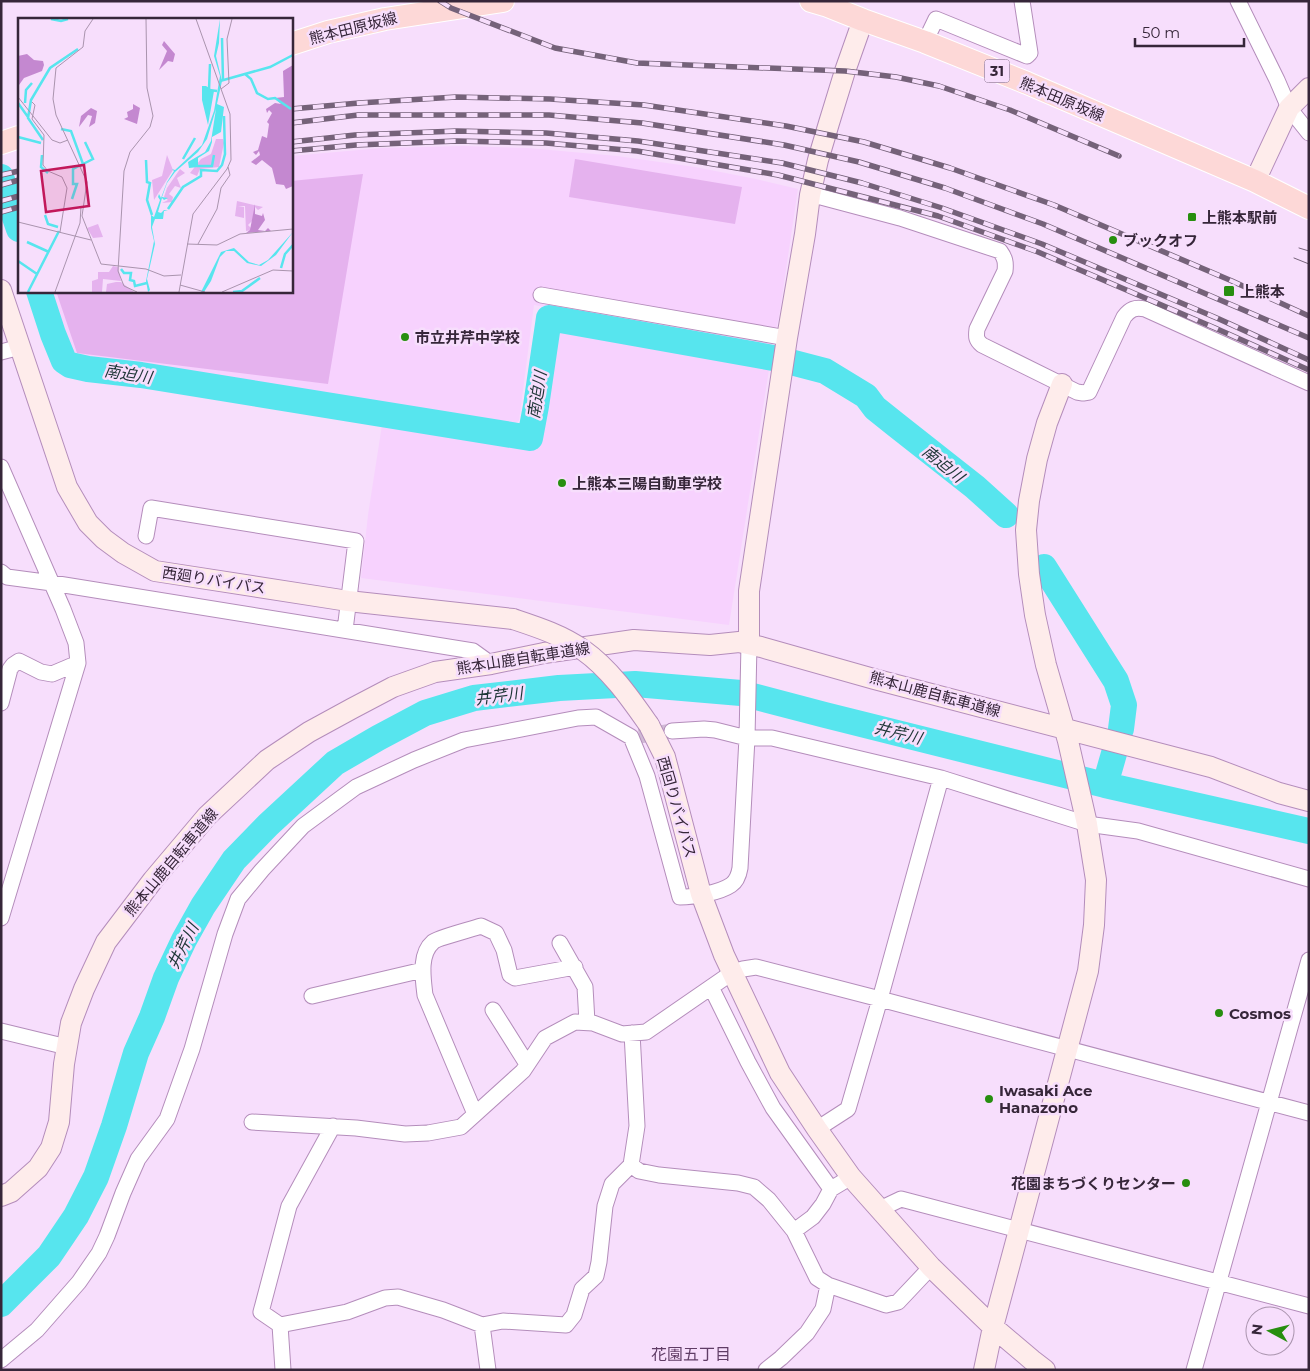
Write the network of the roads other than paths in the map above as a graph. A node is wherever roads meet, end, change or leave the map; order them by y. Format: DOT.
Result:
graph roads {
  1 [pos="811,1"];
  2 [pos="1022,1"];
  3 [pos="1238,1"];
  4 [pos="497,2"];
  5 [pos="863,20"];
  6 [pos="925,42"];
  7 [pos="292,44"];
  8 [pos="1309,88"];
  9 [pos="1299,111"];
  10 [pos="1309,133"];
  11 [pos="18,137"];
  12 [pos="1,143"];
  13 [pos="1255,181"];
  14 [pos="810,196"];
  15 [pos="1309,208"];
  16 [pos="1,290"];
  17 [pos="541,295"];
  18 [pos="786,342"];
  19 [pos="11,350"];
  20 [pos="1309,383"];
  21 [pos="1062,384"];
  22 [pos="1,467"];
  23 [pos="146,536"];
  24 [pos="1,572"];
  25 [pos="52,583"];
  26 [pos="348,601"];
  27 [pos="513,619"];
  28 [pos="344,630"];
  29 [pos="749,651"];
  30 [pos="78,663"];
  31 [pos="491,664"];
  32 [pos="1,703"];
  33 [pos="672,730"];
  34 [pos="640,733"];
  35 [pos="1066,734"];
  36 [pos="747,735"];
  37 [pos="941,778"];
  38 [pos="1309,801"];
  39 [pos="1086,820"];
  40 [pos="1309,879"];
  41 [pos="702,894"];
  42 [pos="1,918"];
  43 [pos="560,943"];
  44 [pos="1309,960"];
  45 [pos="575,967"];
  46 [pos="423,970"];
  47 [pos="733,972"];
  48 [pos="711,987"];
  49 [pos="312,996"];
  50 [pos="880,999"];
  51 [pos="493,1010"];
  52 [pos="587,1022"];
  53 [pos="1,1031"];
  54 [pos="632,1033"];
  55 [pos="67,1047"];
  56 [pos="1066,1049"];
  57 [pos="527,1064"];
  58 [pos="1268,1102"];
  59 [pos="1309,1113"];
  60 [pos="475,1114"];
  61 [pos="252,1122"];
  62 [pos="333,1126"];
  63 [pos="817,1129"];
  64 [pos="631,1165"];
  65 [pos="851,1177"];
  66 [pos="831,1189"];
  67 [pos="1,1196"];
  68 [pos="880,1210"];
  69 [pos="1019,1230"];
  70 [pos="794,1231"];
  71 [pos="931,1267"];
  72 [pos="1218,1282"];
  73 [pos="828,1284"];
  74 [pos="1309,1306"];
  75 [pos="280,1325"];
  76 [pos="482,1325"];
  77 [pos="994,1327"];
  78 [pos="1,1360"];
  79 [pos="283,1370"];
  80 [pos="488,1370"];
  81 [pos="766,1370"];
  82 [pos="984,1370"];
  83 [pos="1045,1370"];
  84 [pos="1194,1370"];
  1 -- 5 [label="main road, 熊本田原坂線 / 31"];
  2 -- 6 [label="street"];
  3 -- 9 [label="street"];
  4 -- 7 [label="main road, 熊本田原坂線"];
  5 -- 6 [label="main road, 熊本田原坂線 / 31"];
  5 -- 14 [label="street"];
  6 -- 13 [label="main road, 熊本田原坂線 / 31"];
  8 -- 9 [label="street"];
  9 -- 10 [label="street"];
  9 -- 13 [label="street"];
  11 -- 12 [label="main road"];
  13 -- 15 [label="main road, 熊本田原坂線 / 31"];
  14 -- 18 [label="street"];
  14 -- 21 [label="street"];
  16 -- 19 [label="street, 西廻りバイパス"];
  17 -- 18 [label="street"];
  18 -- 29 [label="street"];
  19 -- 26 [label="street, 西廻りバイパス"];
  20 -- 21 [label="street"];
  21 -- 35 [label="street"];
  22 -- 25 [label="street"];
  23 -- 26 [label="street"];
  24 -- 25 [label="street"];
  25 -- 28 [label="street"];
  25 -- 30 [label="street"];
  26 -- 27 [label="street, 西廻りバイパス"];
  26 -- 28 [label="street"];
  27 -- 34 [label="street, 西回りバイパス, bridge"];
  28 -- 31 [label="street"];
  29 -- 31 [label="street, 熊本山鹿自転車道線"];
  29 -- 35 [label="street, 熊本山鹿自転車道線"];
  29 -- 36 [label="street"];
  30 -- 32 [label="street"];
  30 -- 42 [label="street"];
  31 -- 55 [label="street, 熊本山鹿自転車道線"];
  33 -- 36 [label="street"];
  34 -- 41 [label="street, 西回りバイパス"];
  34 -- 78 [label="street"];
  35 -- 38 [label="street, 熊本山鹿自転車道線"];
  35 -- 39 [label="street"];
  36 -- 37 [label="street"];
  36 -- 41 [label="street"];
  37 -- 39 [label="street"];
  37 -- 50 [label="street"];
  39 -- 40 [label="street"];
  39 -- 56 [label="street"];
  41 -- 47 [label="street, 西回りバイパス"];
  43 -- 45 [label="street"];
  44 -- 58 [label="street"];
  45 -- 46 [label="street"];
  45 -- 52 [label="street"];
  46 -- 49 [label="street"];
  46 -- 60 [label="street"];
  47 -- 48 [label="street"];
  47 -- 50 [label="street"];
  47 -- 63 [label="street, 西回りバイパス"];
  48 -- 54 [label="street"];
  48 -- 66 [label="street"];
  50 -- 56 [label="street"];
  50 -- 63 [label="street"];
  51 -- 57 [label="street"];
  52 -- 54 [label="street"];
  52 -- 57 [label="street"];
  53 -- 55 [label="street"];
  54 -- 64 [label="street"];
  55 -- 67 [label="street, 熊本山鹿自転車道線"];
  56 -- 58 [label="street"];
  56 -- 69 [label="street"];
  57 -- 60 [label="street"];
  58 -- 59 [label="street"];
  58 -- 72 [label="street"];
  60 -- 62 [label="street"];
  61 -- 62 [label="street"];
  62 -- 75 [label="street"];
  63 -- 65 [label="street, 西回りバイパス"];
  64 -- 70 [label="street"];
  64 -- 76 [label="street"];
  65 -- 66 [label="street"];
  65 -- 68 [label="street, 西回りバイパス"];
  66 -- 70 [label="street"];
  68 -- 69 [label="street"];
  68 -- 71 [label="street, 西回りバイパス"];
  69 -- 72 [label="street"];
  69 -- 77 [label="street"];
  70 -- 73 [label="street"];
  71 -- 73 [label="street"];
  71 -- 77 [label="street, 西回りバイパス"];
  72 -- 74 [label="street"];
  72 -- 84 [label="street"];
  73 -- 81 [label="street"];
  75 -- 76 [label="street"];
  75 -- 79 [label="street"];
  76 -- 80 [label="street"];
  77 -- 82 [label="street"];
  77 -- 83 [label="street, 西回りバイパス"];
}
